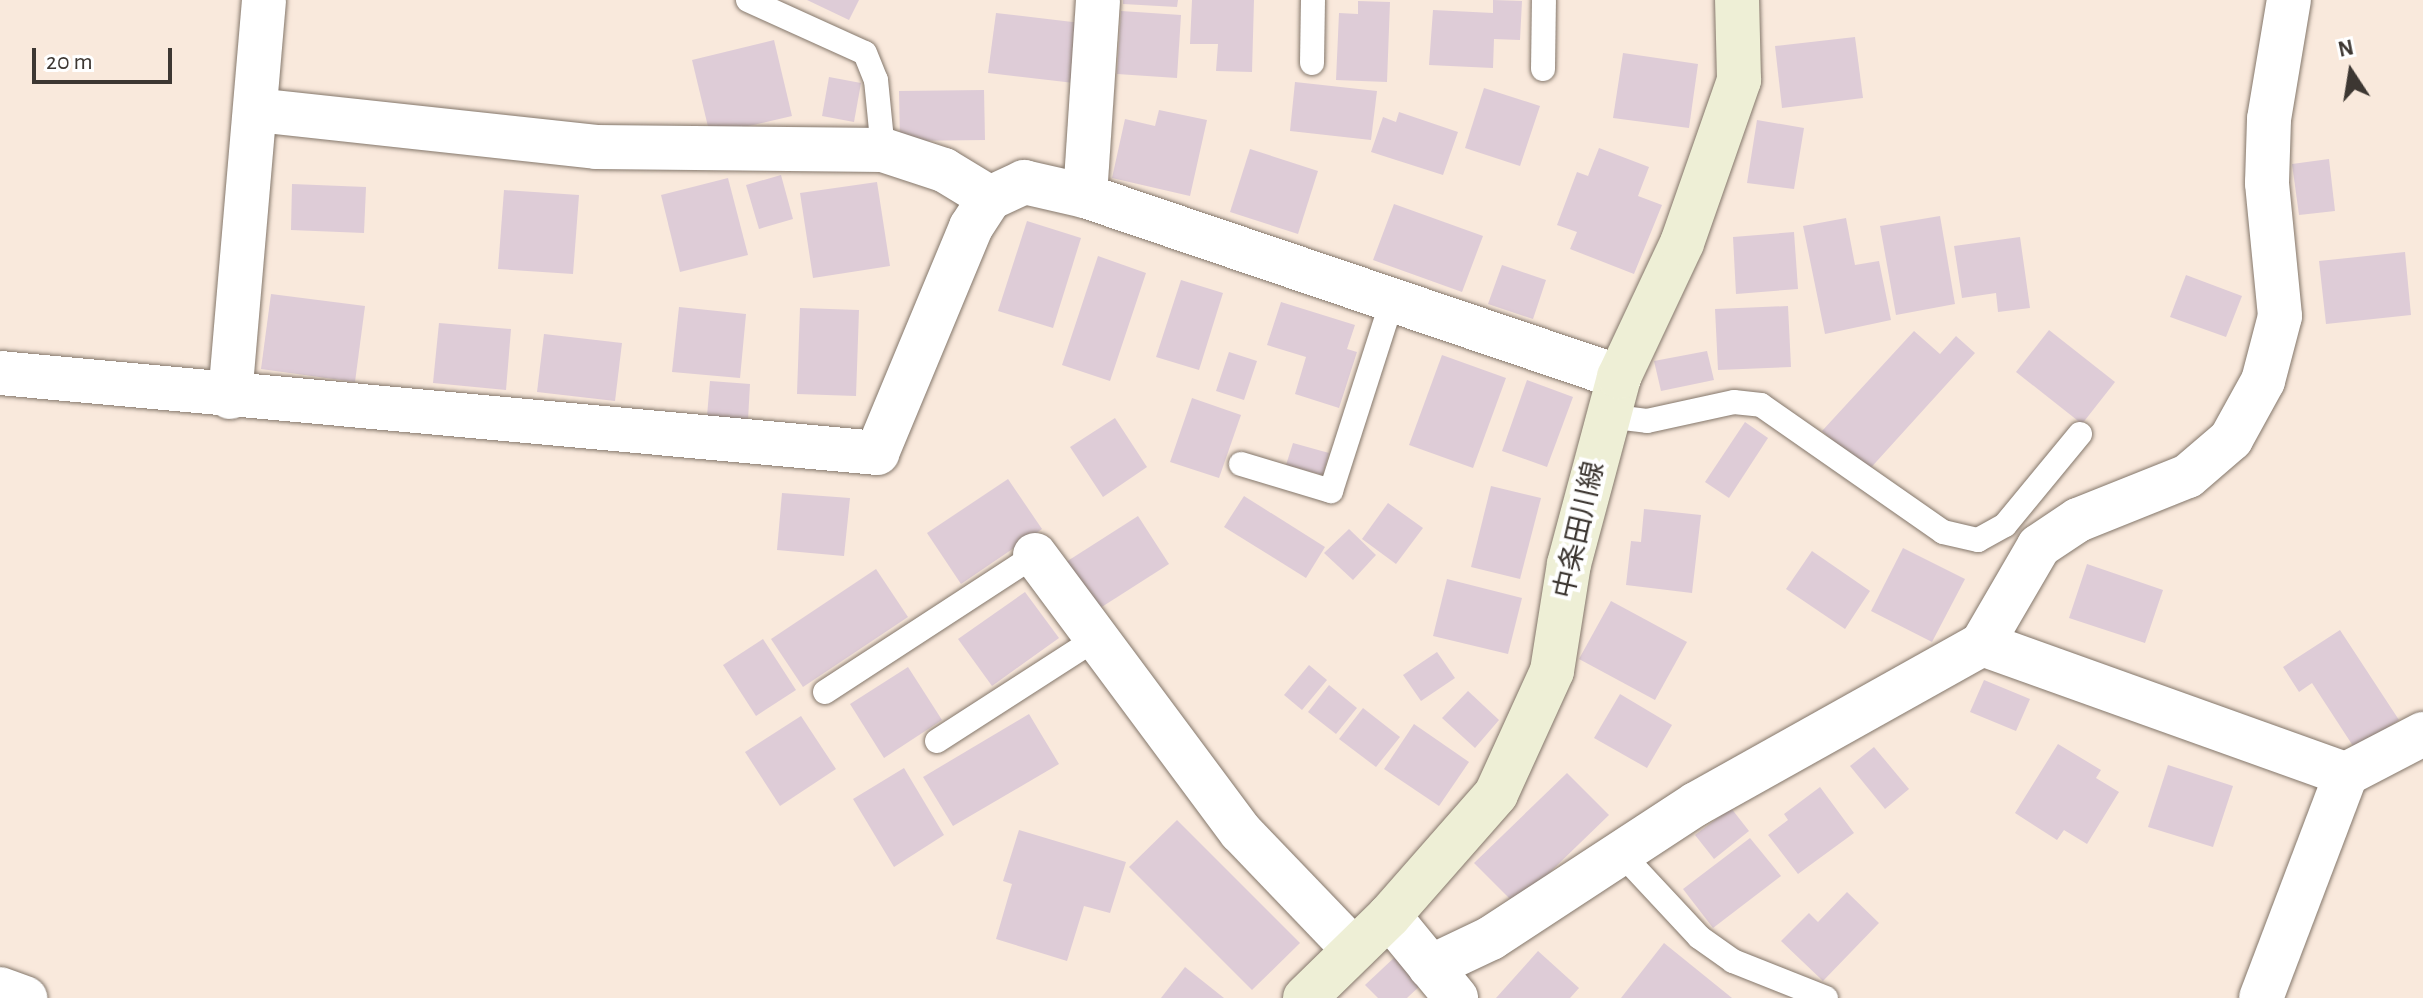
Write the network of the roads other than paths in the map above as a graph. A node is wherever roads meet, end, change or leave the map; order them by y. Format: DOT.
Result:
graph roads {
  1 [pos="264,0"];
  2 [pos="748,0"];
  3 [pos="1098,0"];
  4 [pos="1313,0"];
  5 [pos="1544,0"];
  6 [pos="1737,0"];
  7 [pos="2289,0"];
  8 [pos="1312,63"];
  9 [pos="1543,69"];
  10 [pos="256,110"];
  11 [pos="883,150"];
  12 [pos="1085,196"];
  13 [pos="990,198"];
  14 [pos="1392,301"];
  15 [pos="0,373"];
  16 [pos="1613,396"];
  17 [pos="230,397"];
  18 [pos="2080,434"];
  19 [pos="1241,464"];
  20 [pos="1035,555"];
  21 [pos="1097,638"];
  22 [pos="1982,644"];
  23 [pos="825,692"];
  24 [pos="2423,734"];
  25 [pos="937,741"];
  26 [pos="2346,774"];
  27 [pos="1618,850"];
  28 [pos="1389,916"];
  29 [pos="1354,950"];
  30 [pos="1443,982"];
  31 [pos="0,989"];
  32 [pos="25,998"];
  33 [pos="1305,998"];
  34 [pos="1826,998"];
  35 [pos="2261,998"];
  1 -- 10 [label="street"];
  2 -- 11 [label="lane"];
  3 -- 12 [label="street"];
  4 -- 8 [label="lane"];
  5 -- 9 [label="lane"];
  6 -- 16 [label="main road, 中条田川線"];
  7 -- 22 [label="street"];
  10 -- 11 [label="street"];
  10 -- 17 [label="street"];
  11 -- 13 [label="street"];
  12 -- 13 [label="street"];
  12 -- 14 [label="street"];
  13 -- 17 [label="street"];
  14 -- 16 [label="street"];
  14 -- 19 [label="lane"];
  15 -- 17 [label="street"];
  16 -- 18 [label="lane"];
  16 -- 28 [label="main road, 中条田川線"];
  20 -- 21 [label="street"];
  20 -- 23 [label="lane"];
  21 -- 25 [label="lane"];
  21 -- 29 [label="street"];
  22 -- 26 [label="street"];
  22 -- 27 [label="street"];
  24 -- 26 [label="street"];
  26 -- 35 [label="street"];
  27 -- 30 [label="street"];
  27 -- 34 [label="lane"];
  28 -- 29 [label="main road, 中条田川線"];
  28 -- 30 [label="street"];
  29 -- 33 [label="main road, 中条田川線"];
  31 -- 32 [label="street"];
}
